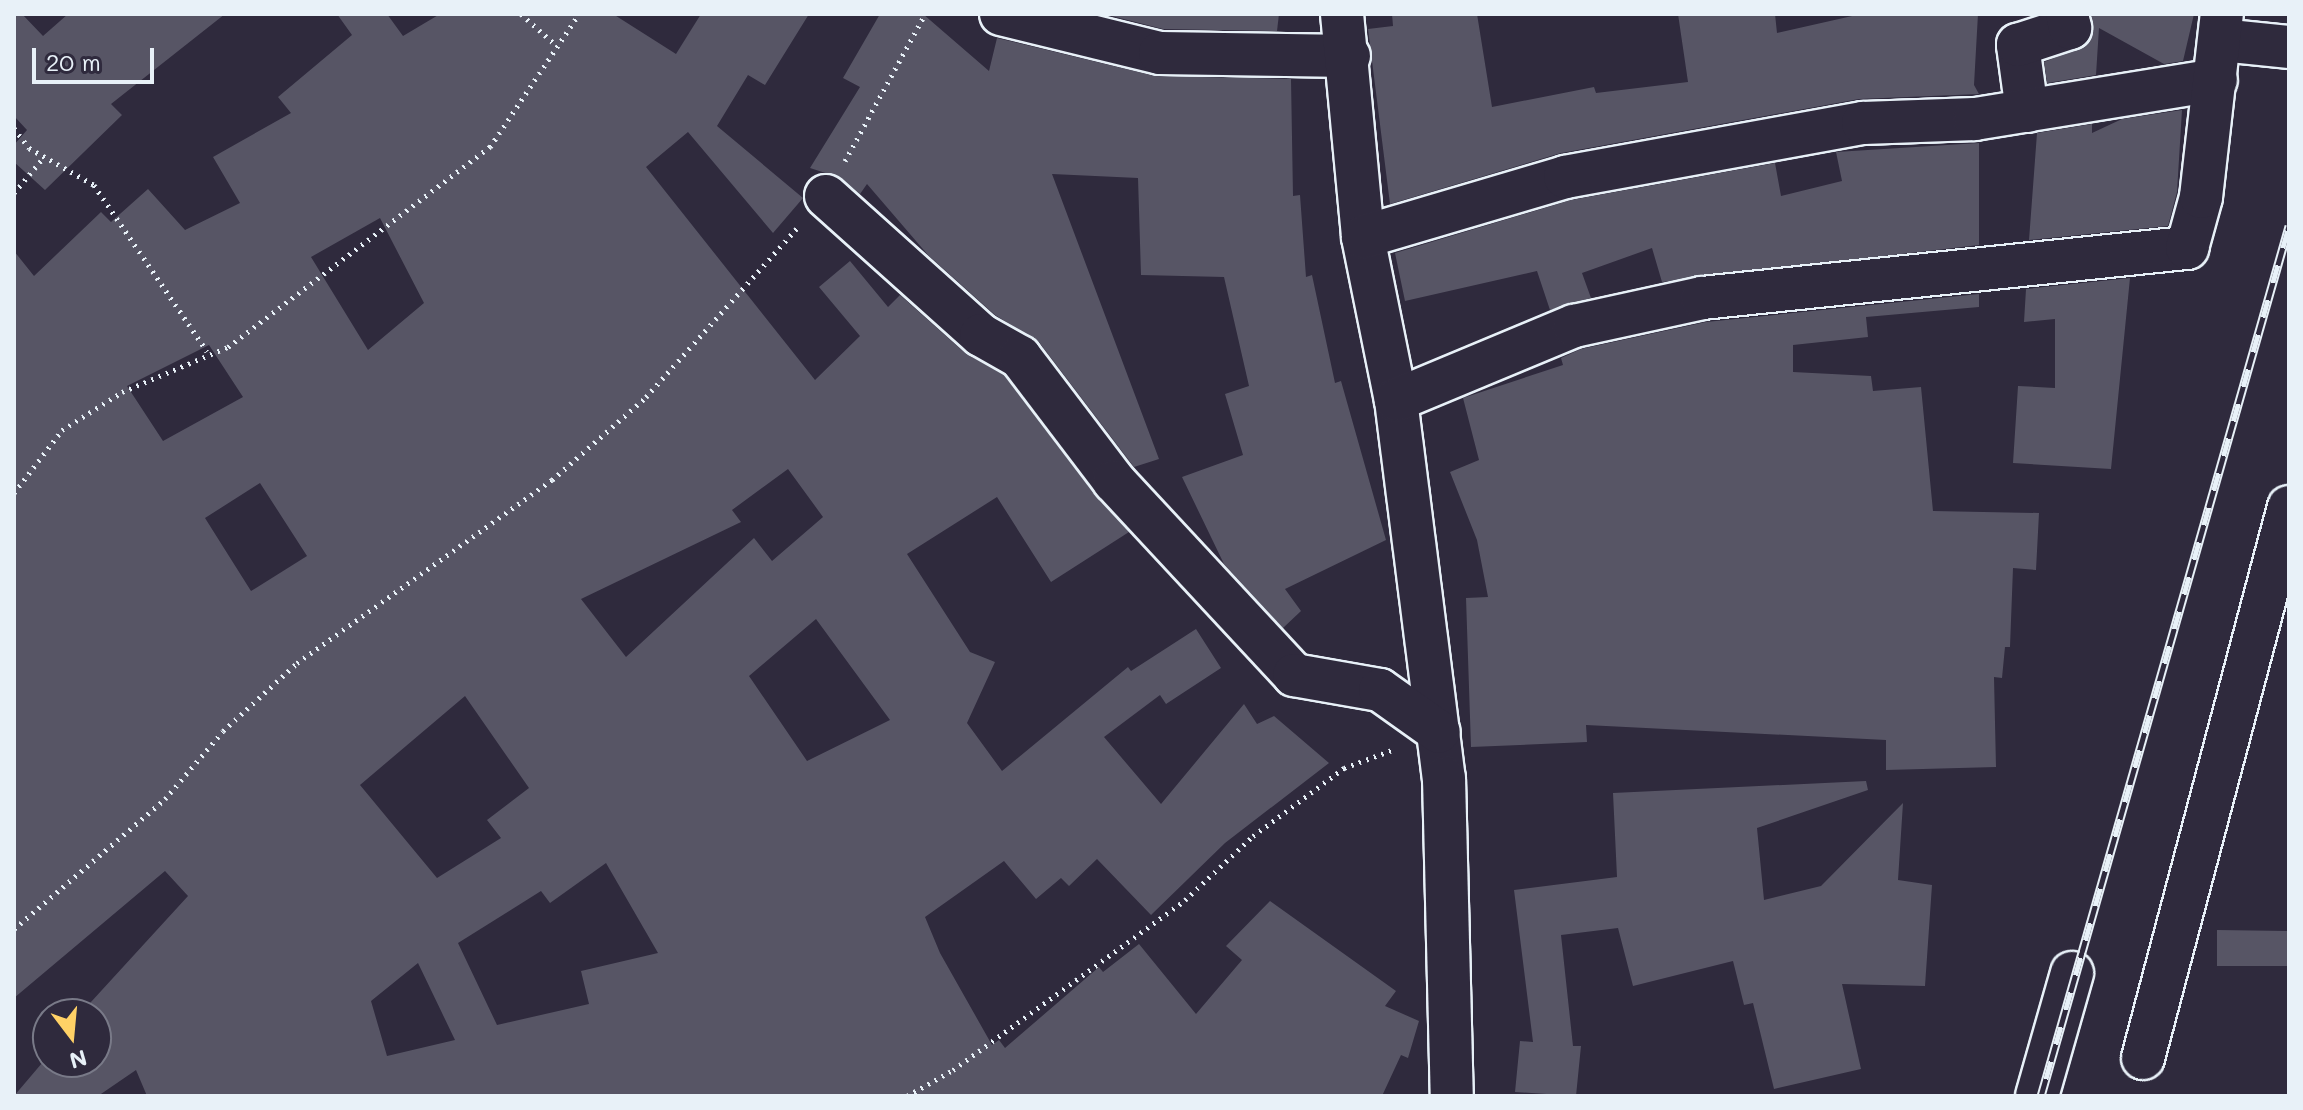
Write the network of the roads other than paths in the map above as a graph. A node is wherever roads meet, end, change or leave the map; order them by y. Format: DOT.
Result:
graph roads {
  1 [pos="1001,14"];
  2 [pos="1342,14"];
  3 [pos="2067,14"];
  4 [pos="2220,45"];
  5 [pos="2289,47"];
  6 [pos="1349,56"];
  7 [pos="2027,111"];
  8 [pos="826,196"];
  9 [pos="1363,237"];
  10 [pos="1396,400"];
  11 [pos="2289,507"];
  12 [pos="1439,732"];
  13 [pos="2072,973"];
  14 [pos="2143,1058"];
  15 [pos="1452,1096"];
  16 [pos="2037,1096"];
  1 -- 6 [label="street"];
  2 -- 6 [label="street"];
  3 -- 7 [label="street"];
  4 -- 5 [label="street"];
  4 -- 7 [label="street"];
  4 -- 10 [label="street"];
  6 -- 9 [label="street"];
  7 -- 9 [label="street"];
  8 -- 12 [label="street"];
  9 -- 10 [label="street"];
  10 -- 12 [label="street"];
  11 -- 14 [label="street"];
  12 -- 15 [label="street"];
  13 -- 16 [label="street"];
}
